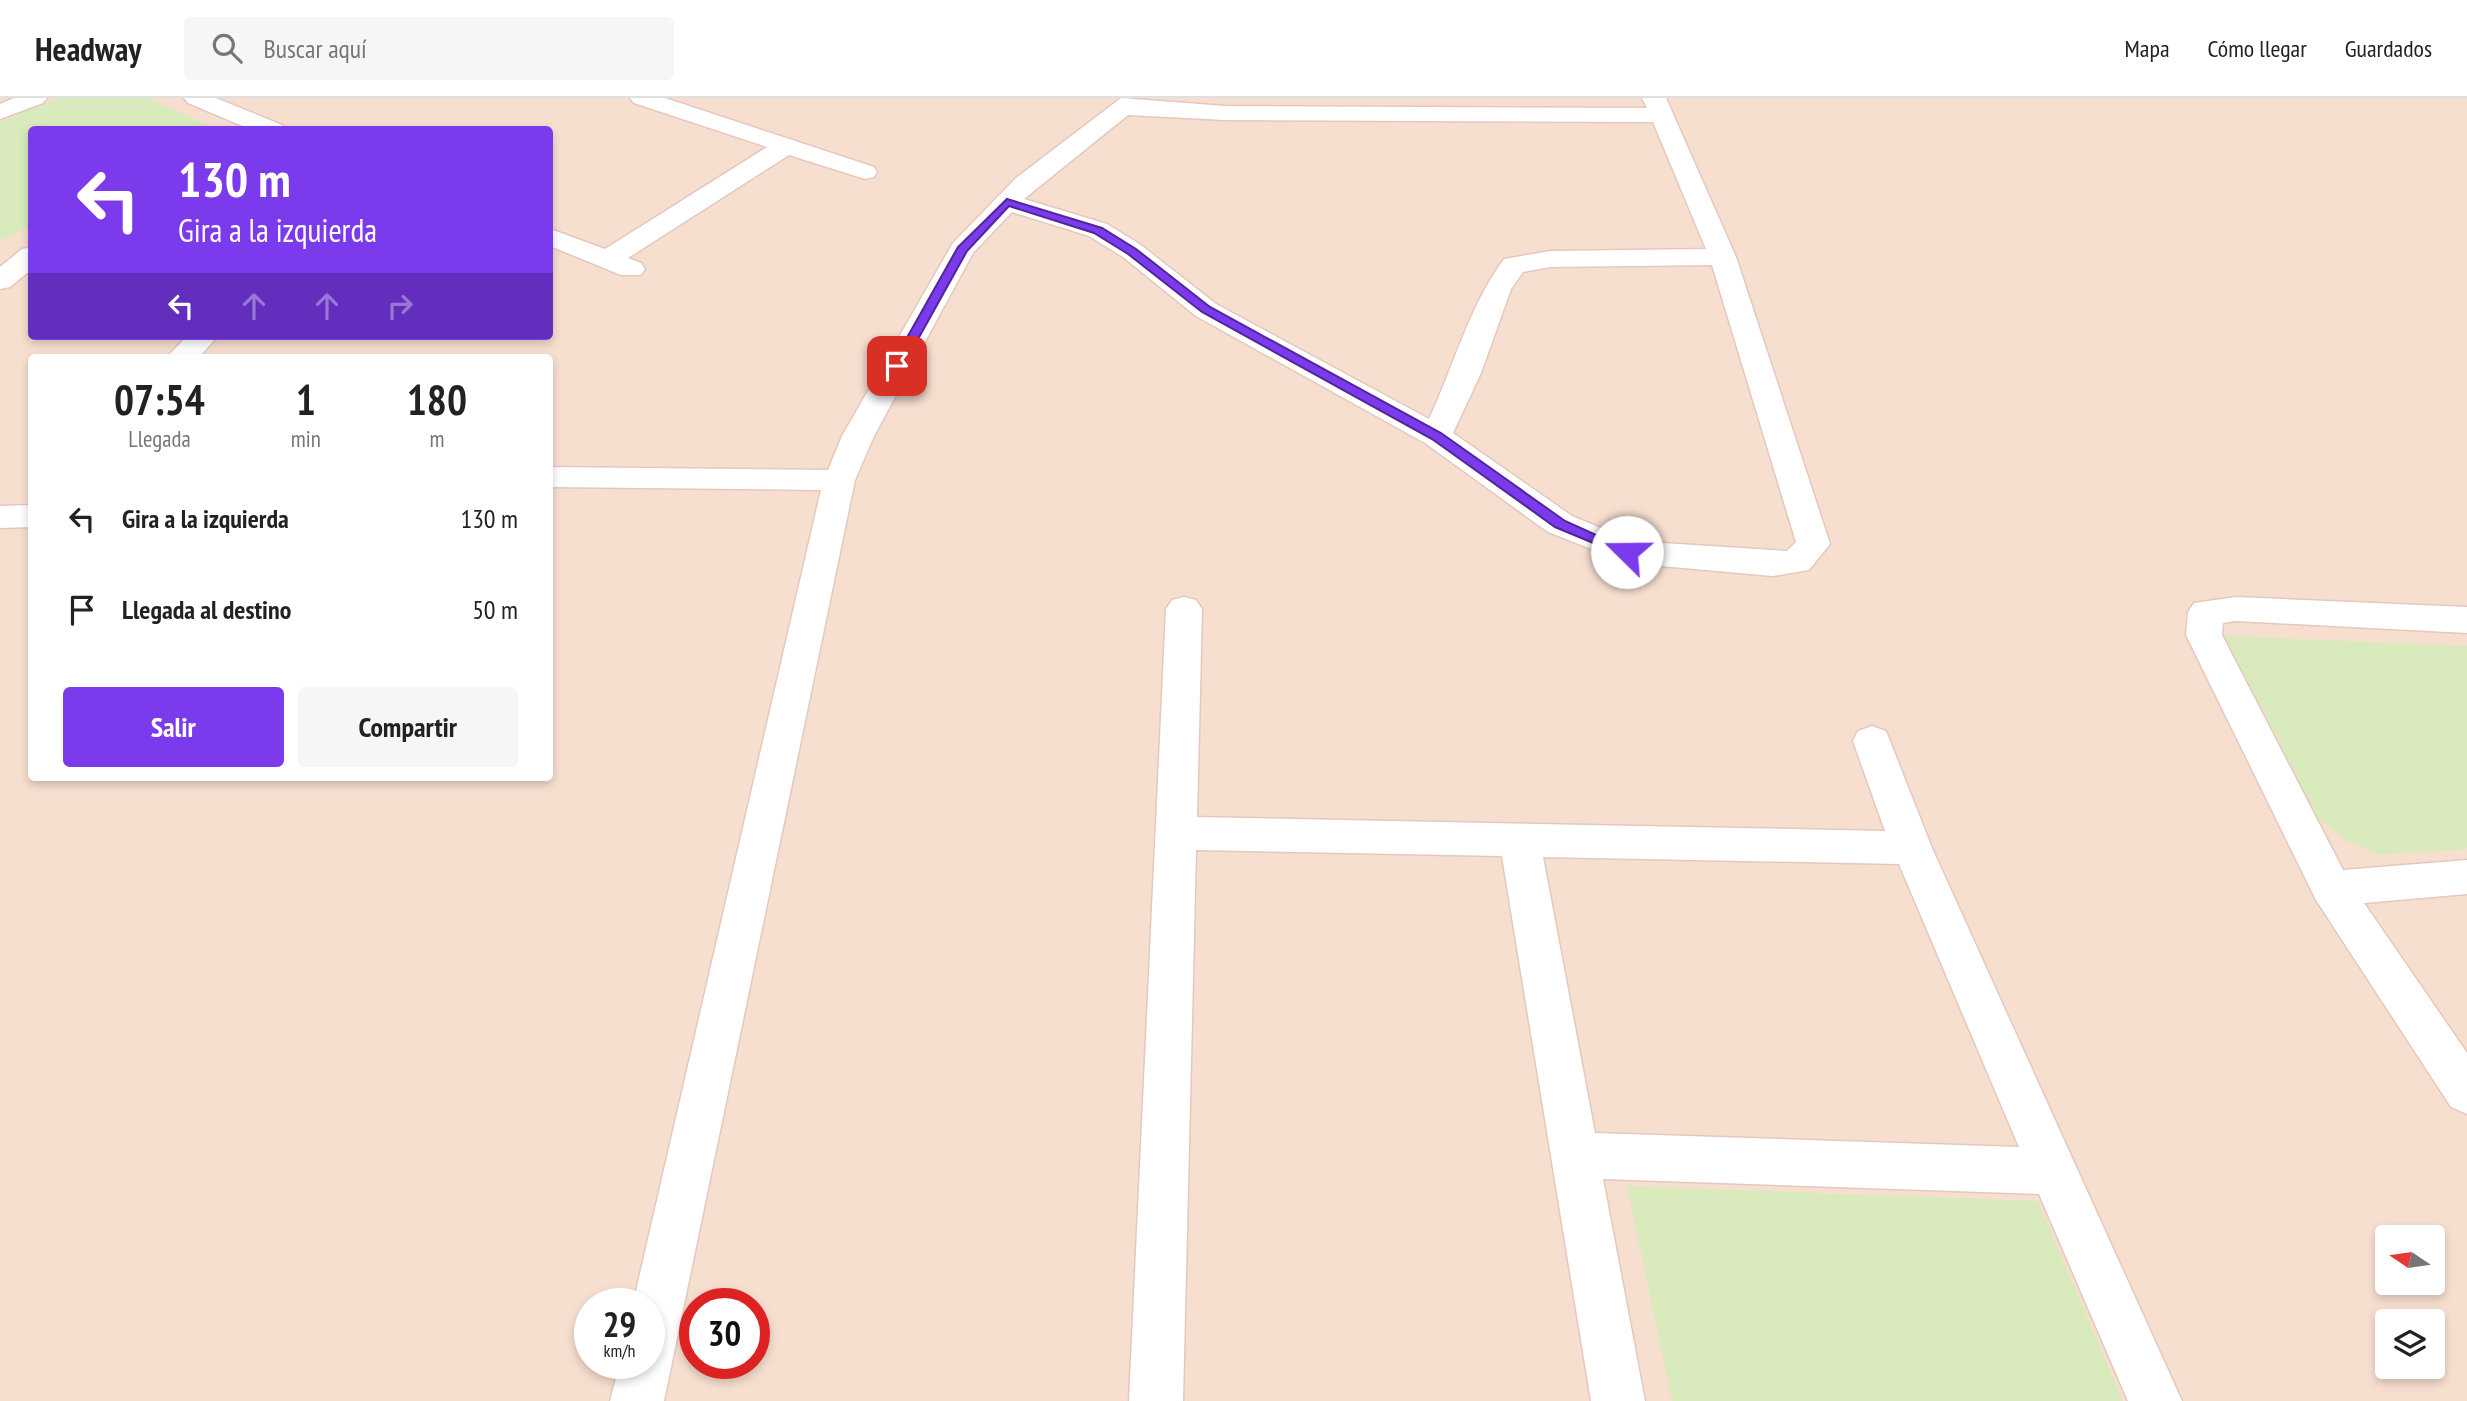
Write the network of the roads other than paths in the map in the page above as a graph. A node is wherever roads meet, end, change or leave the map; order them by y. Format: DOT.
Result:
graph roads {
  1 [pos="35,98"];
  2 [pos="197,98"];
  3 [pos="642,98"];
  4 [pos="1131,103"];
  5 [pos="1657,106"];
  6 [pos="0,112"];
  7 [pos="261,126"];
  8 [pos="786,146"];
  9 [pos="866,172"];
  10 [pos="1007,202"];
  11 [pos="553,238"];
  12 [pos="1723,257"];
  13 [pos="28,258"];
  14 [pos="0,281"];
  15 [pos="200,340"];
  16 [pos="185,354"];
  17 [pos="1436,436"];
  18 [pos="553,477"];
  19 [pos="839,480"];
  20 [pos="1184,609"];
  21 [pos="2467,620"];
  22 [pos="1872,740"];
  23 [pos="1177,833"];
  24 [pos="1520,840"];
  25 [pos="1912,848"];
  26 [pos="2467,877"];
  27 [pos="2330,888"];
  28 [pos="2467,1092"];
  29 [pos="1574,1155"];
  30 [pos="2054,1171"];
  31 [pos="662,1288"];
  32 [pos="642,1379"];
  33 [pos="637,1401"];
  34 [pos="1156,1401"];
  35 [pos="1618,1401"];
  36 [pos="2155,1401"];
  1 -- 6 [label="street"];
  2 -- 7 [label="street"];
  3 -- 8 [label="street"];
  4 -- 5 [label="street"];
  4 -- 10 [label="street"];
  5 -- 12 [label="street"];
  8 -- 9 [label="street"];
  8 -- 11 [label="street"];
  10 -- 17 [label="street"];
  10 -- 19 [label="street"];
  12 -- 17 [label="street"];
  12 -- 17 [label="street"];
  13 -- 14 [label="street"];
  15 -- 16 [label="street"];
  18 -- 19 [label="street"];
  19 -- 31 [label="street"];
  20 -- 23 [label="street"];
  21 -- 27 [label="street"];
  22 -- 25 [label="street"];
  23 -- 24 [label="street"];
  23 -- 34 [label="street"];
  24 -- 25 [label="street"];
  24 -- 29 [label="street"];
  25 -- 30 [label="street"];
  26 -- 27 [label="street"];
  27 -- 28 [label="street"];
  29 -- 30 [label="street"];
  29 -- 35 [label="street"];
  30 -- 36 [label="street"];
  32 -- 33 [label="street"];
}
